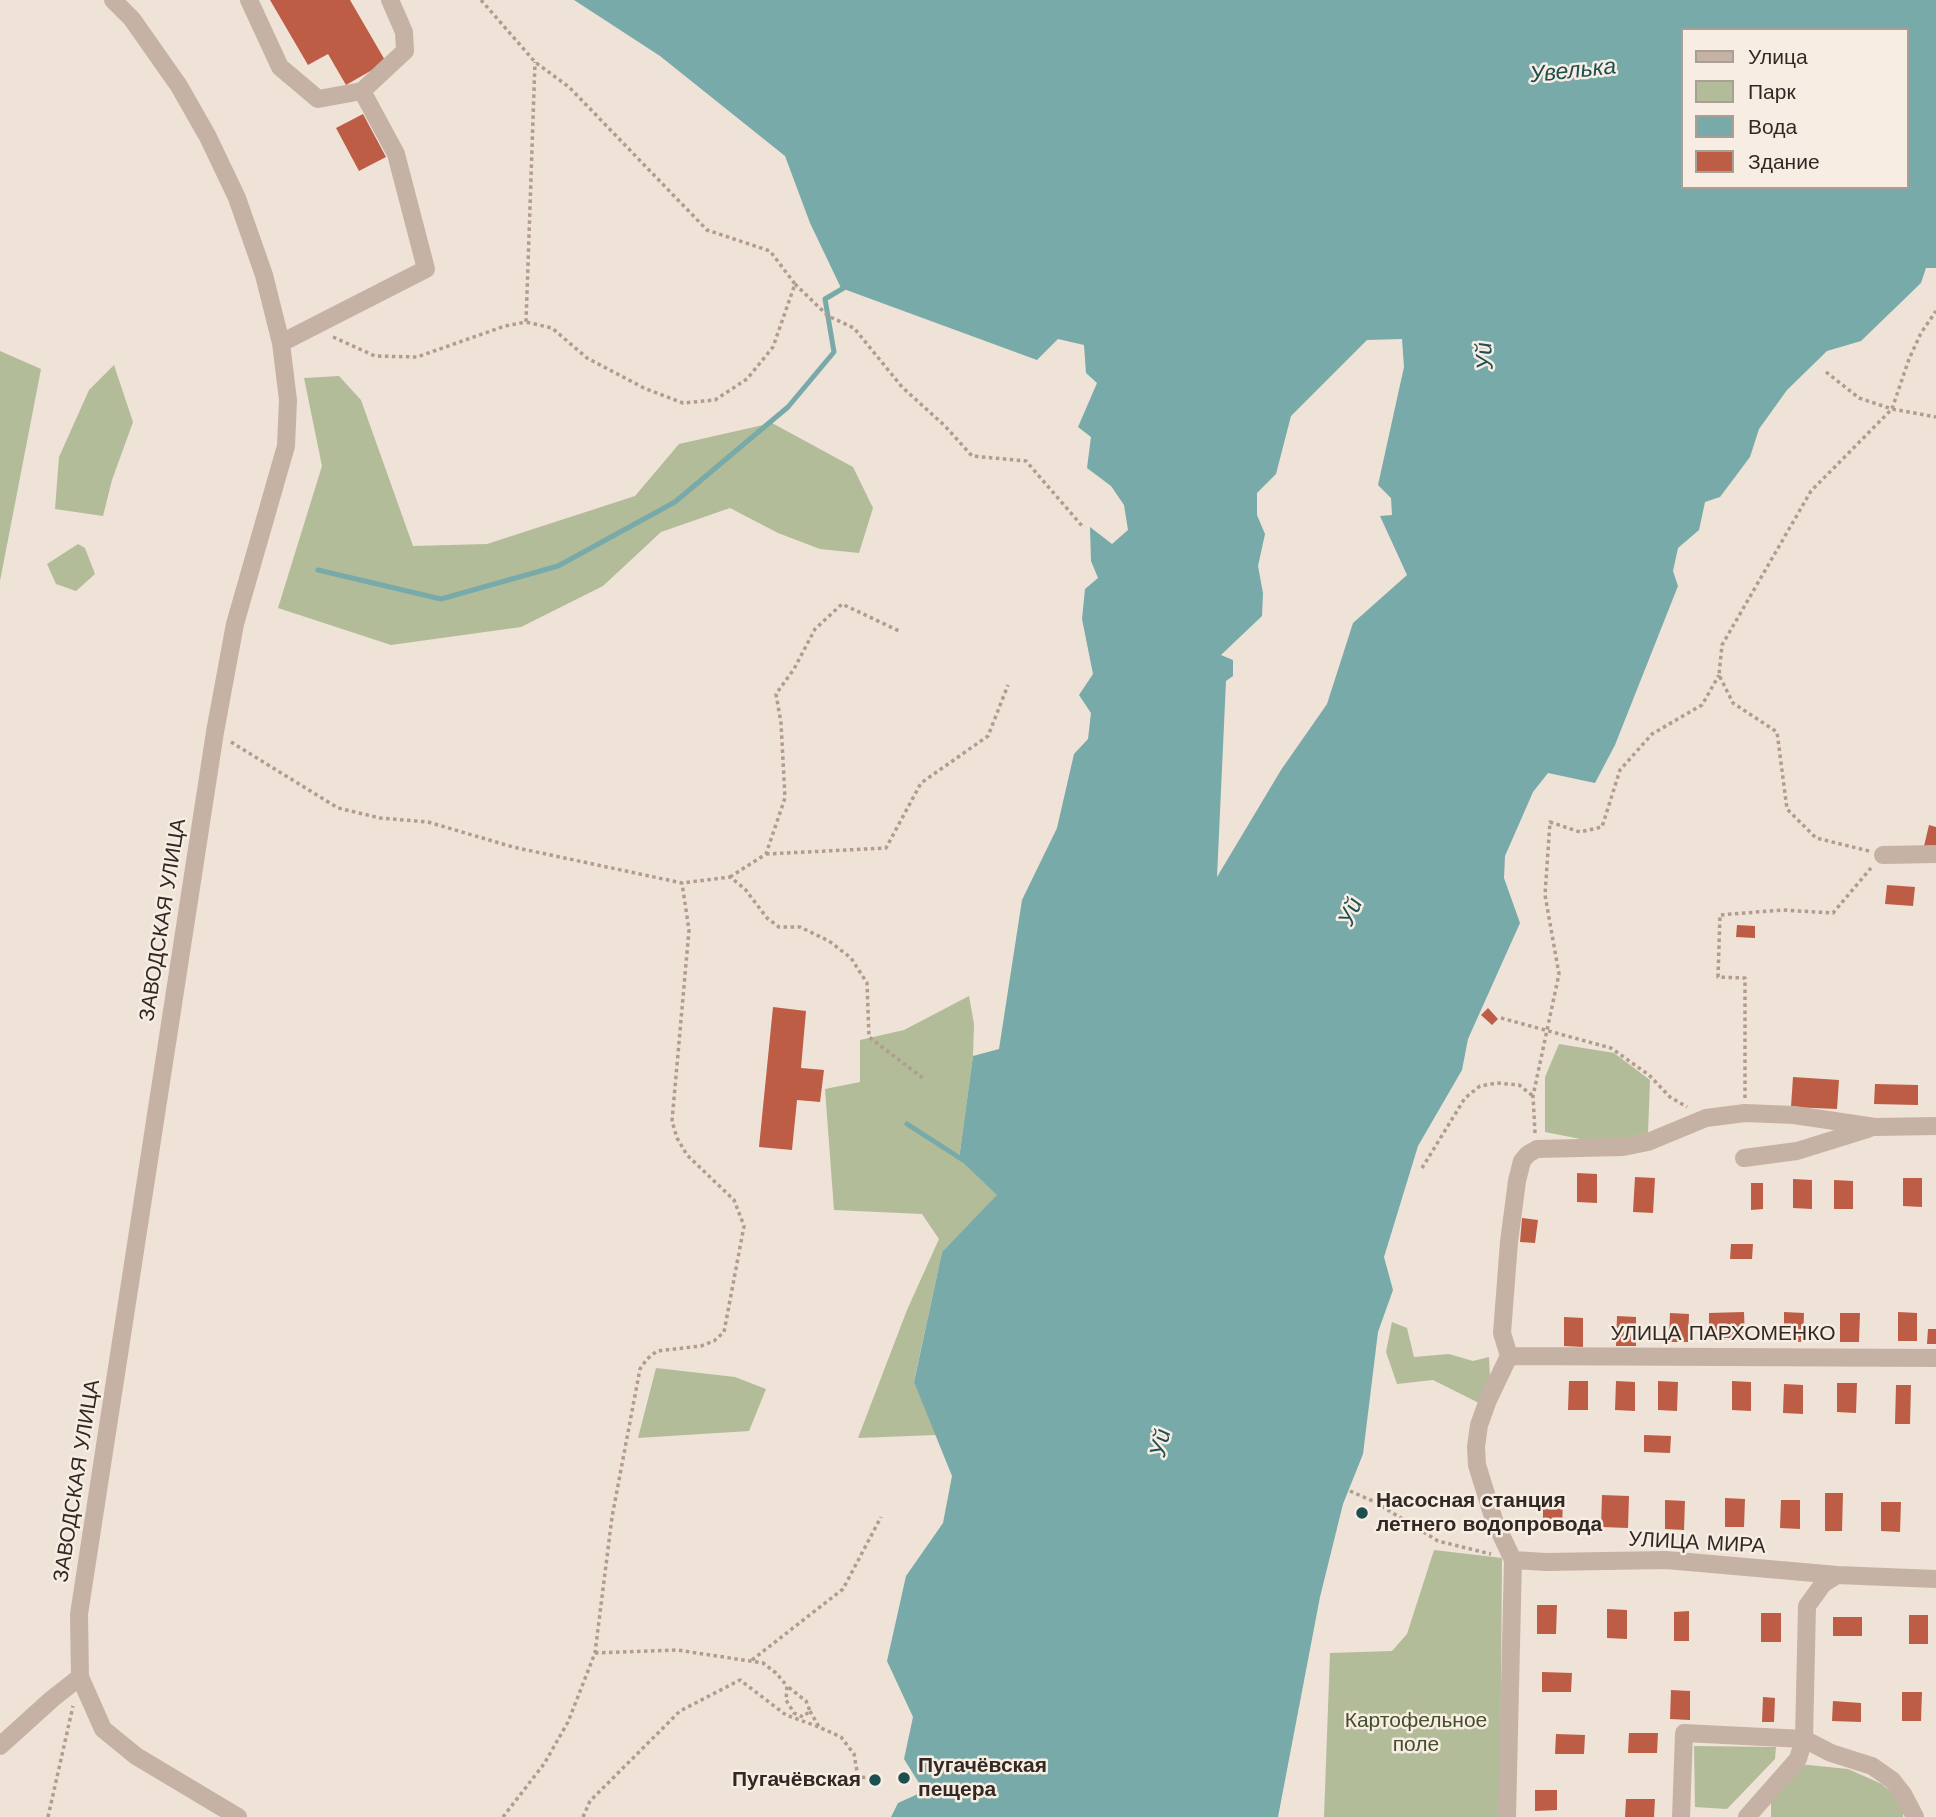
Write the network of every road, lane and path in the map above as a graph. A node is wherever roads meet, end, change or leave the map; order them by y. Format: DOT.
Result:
graph roads {
  1 [pos="113,0"];
  2 [pos="249,0"];
  3 [pos="390,0"];
  4 [pos="481,0"];
  5 [pos="535,62"];
  6 [pos="362,91"];
  7 [pos="795,284"];
  8 [pos="1936,312"];
  9 [pos="526,322"];
  10 [pos="312,327"];
  11 [pos="281,344"];
  12 [pos="1826,372"];
  13 [pos="1892,409"];
  14 [pos="1936,416"];
  15 [pos="1083,527"];
  16 [pos="899,631"];
  17 [pos="1719,675"];
  18 [pos="1007,685"];
  19 [pos="215,732"];
  20 [pos="766,854"];
  21 [pos="1936,854"];
  22 [pos="1883,855"];
  23 [pos="730,877"];
  24 [pos="682,883"];
  25 [pos="1500,1018"];
  26 [pos="1548,1032"];
  27 [pos="925,1079"];
  28 [pos="1533,1097"];
  29 [pos="1745,1113"];
  30 [pos="1706,1118"];
  31 [pos="1936,1126"];
  32 [pos="1875,1127"];
  33 [pos="1537,1149"];
  34 [pos="1744,1158"];
  35 [pos="1422,1168"];
  36 [pos="1509,1356"];
  37 [pos="1936,1357"];
  38 [pos="1350,1491"];
  39 [pos="881,1517"];
  40 [pos="1513,1560"];
  41 [pos="1837,1575"];
  42 [pos="1936,1579"];
  43 [pos="595,1653"];
  44 [pos="752,1660"];
  45 [pos="80,1677"];
  46 [pos="787,1686"];
  47 [pos="810,1711"];
  48 [pos="819,1727"];
  49 [pos="1804,1739"];
  50 [pos="0,1746"];
  51 [pos="870,1777"];
  52 [pos="48,1817"];
  53 [pos="238,1817"];
  54 [pos="503,1817"];
  55 [pos="583,1817"];
  56 [pos="1507,1817"];
  57 [pos="1681,1817"];
  58 [pos="1748,1817"];
  59 [pos="1915,1817"];
  1 -- 11 [label="street, ЗАВОДСКАЯ УЛИЦА"];
  2 -- 6 [label="street"];
  3 -- 6 [label="street"];
  4 -- 5 [label="path"];
  5 -- 7 [label="path"];
  5 -- 9 [label="path"];
  6 -- 10 [label="street"];
  7 -- 9 [label="path"];
  7 -- 15 [label="path"];
  8 -- 13 [label="path"];
  9 -- 10 [label="path"];
  10 -- 11 [label="street"];
  11 -- 19 [label="street, ЗАВОДСКАЯ УЛИЦА"];
  12 -- 13 [label="path"];
  13 -- 14 [label="path"];
  13 -- 17 [label="path"];
  16 -- 20 [label="path"];
  17 -- 22 [label="path"];
  17 -- 26 [label="path"];
  18 -- 20 [label="path"];
  19 -- 24 [label="path"];
  19 -- 45 [label="street, ЗАВОДСКАЯ УЛИЦА"];
  20 -- 23 [label="path"];
  21 -- 22 [label="street"];
  22 -- 29 [label="path"];
  23 -- 24 [label="path"];
  23 -- 27 [label="path"];
  24 -- 43 [label="path"];
  25 -- 26 [label="path"];
  26 -- 28 [label="path"];
  26 -- 30 [label="path"];
  28 -- 33 [label="path"];
  28 -- 35 [label="path"];
  29 -- 30 [label="street"];
  29 -- 32 [label="street"];
  30 -- 33 [label="street"];
  31 -- 32 [label="street"];
  32 -- 34 [label="street"];
  33 -- 36 [label="street"];
  36 -- 37 [label="street, УЛИЦА ПАРХОМЕНКО"];
  36 -- 40 [label="street"];
  38 -- 40 [label="path"];
  39 -- 44 [label="path"];
  40 -- 41 [label="street, УЛИЦА МИРА"];
  40 -- 56 [label="street"];
  41 -- 42 [label="street, УЛИЦА МИРА"];
  41 -- 49 [label="street"];
  43 -- 44 [label="path"];
  43 -- 54 [label="path"];
  44 -- 46 [label="path"];
  45 -- 50 [label="street"];
  45 -- 52 [label="path"];
  45 -- 53 [label="street, ЗАВОДСКАЯ УЛИЦА"];
  46 -- 47 [label="path"];
  46 -- 47 [label="path"];
  47 -- 48 [label="path"];
  48 -- 51 [label="path"];
  48 -- 55 [label="path"];
  49 -- 57 [label="street"];
  49 -- 58 [label="street"];
  49 -- 59 [label="street"];
}
